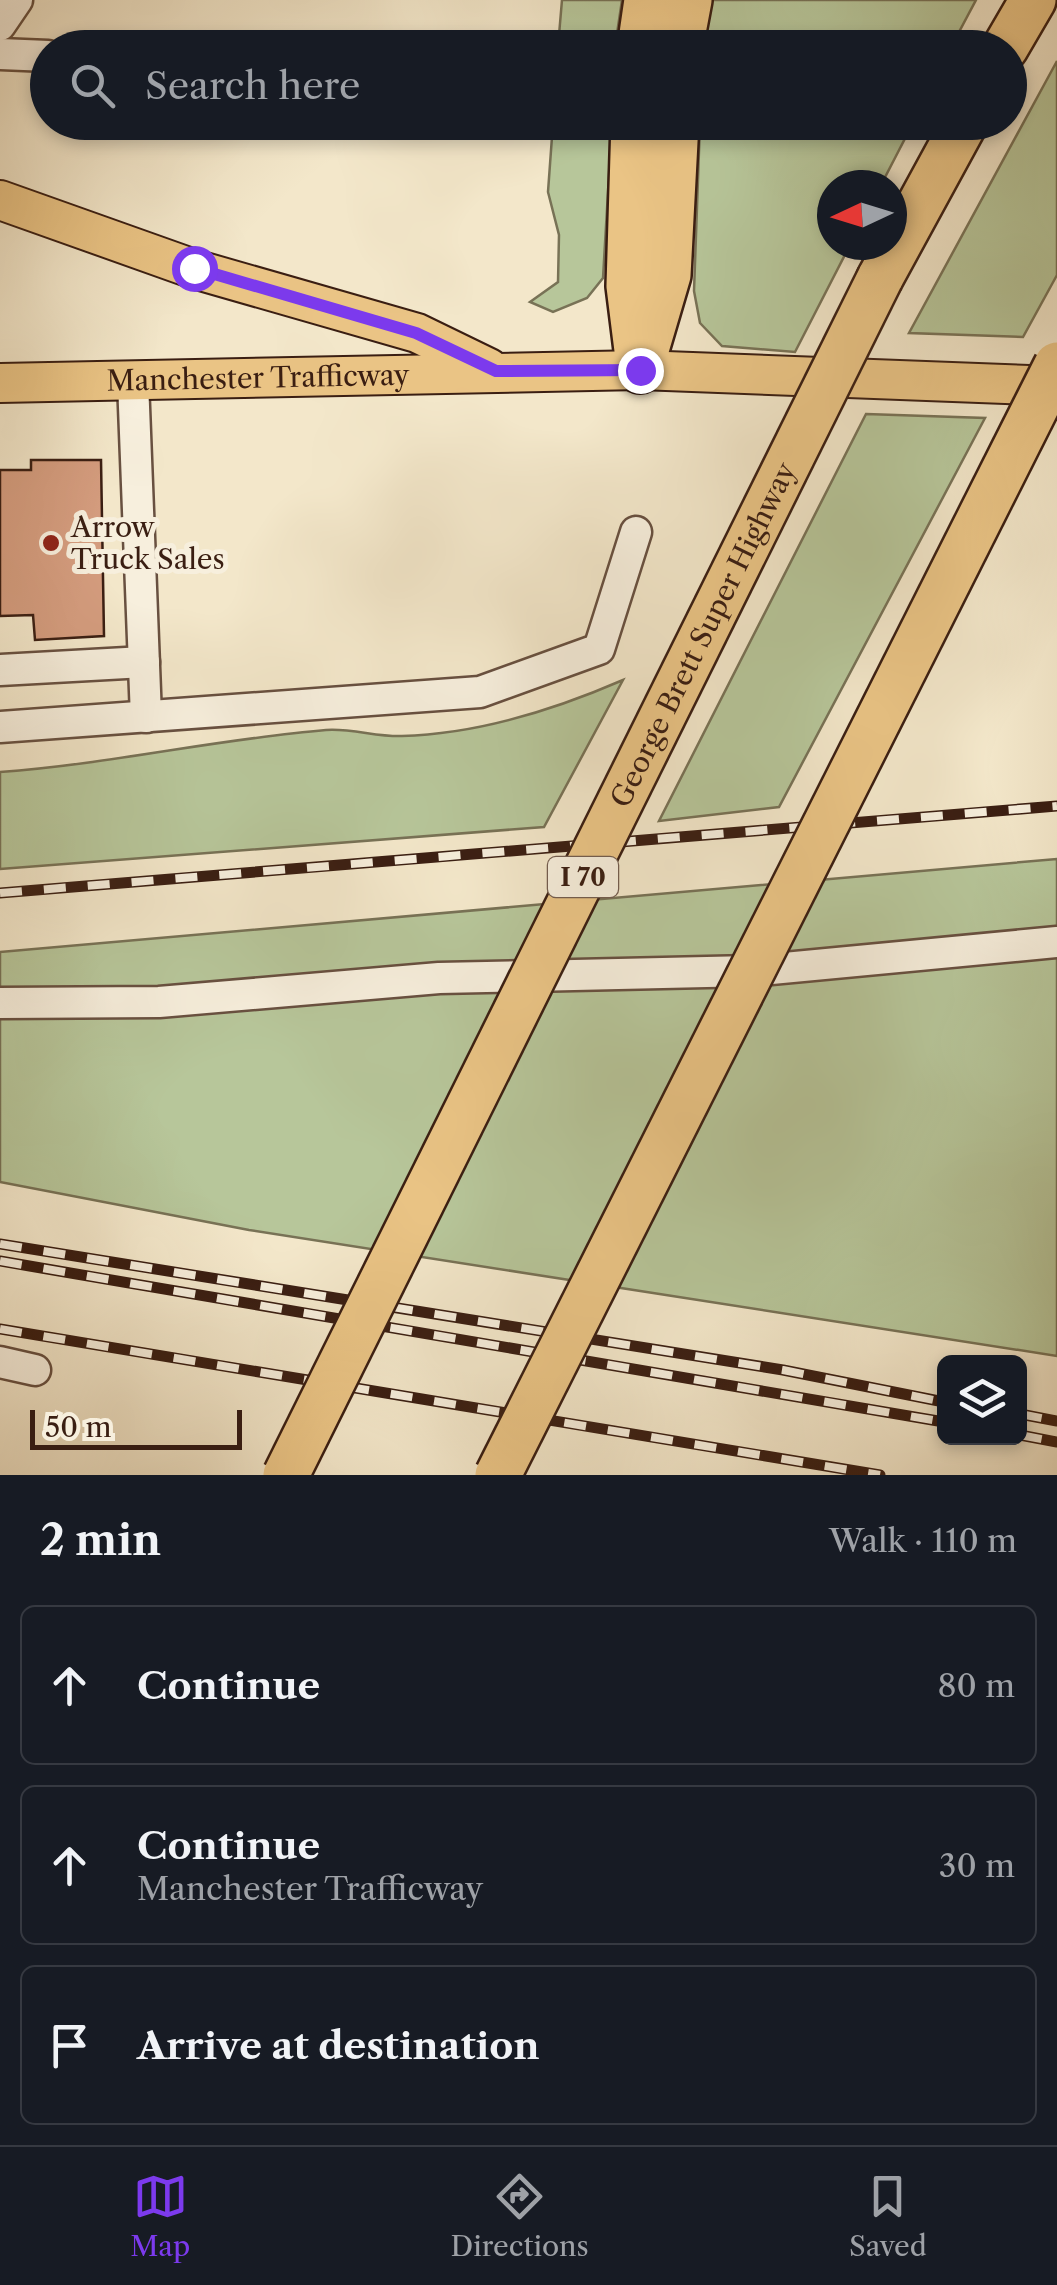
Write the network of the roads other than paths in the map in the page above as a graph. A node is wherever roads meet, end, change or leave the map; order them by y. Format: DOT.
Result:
graph roads {
  1 [pos="17,0"];
  2 [pos="647,0"];
  3 [pos="689,0"];
  4 [pos="1033,0"];
  5 [pos="0,25"];
  6 [pos="643,30"];
  7 [pos="683,30"];
  8 [pos="1016,30"];
  9 [pos="0,54"];
  10 [pos="30,55"];
  11 [pos="634,140"];
  12 [pos="675,140"];
  13 [pos="954,140"];
  14 [pos="0,200"];
  15 [pos="1057,365"];
  16 [pos="640,370"];
  17 [pos="496,371"];
  18 [pos="133,381"];
  19 [pos="0,383"];
  20 [pos="1057,386"];
  21 [pos="636,532"];
  22 [pos="144,662"];
  23 [pos="0,670"];
  24 [pos="146,718"];
  25 [pos="0,727"];
  26 [pos="1057,942"];
  27 [pos="0,1003"];
  28 [pos="0,1362"];
  29 [pos="35,1370"];
  30 [pos="286,1475"];
  31 [pos="498,1475"];
  1 -- 5 [label="street"];
  2 -- 6 [label="highway"];
  3 -- 7 [label="highway"];
  4 -- 8 [label="highway"];
  9 -- 10 [label="street"];
  11 -- 16 [label="highway"];
  12 -- 16 [label="highway"];
  13 -- 30 [label="highway, George Brett Super Highway / I 70, bridge"];
  14 -- 17 [label="main road"];
  15 -- 31 [label="highway, bridge"];
  16 -- 17 [label="main road, Manchester Trafficway"];
  16 -- 20 [label="main road, Manchester Trafficway"];
  17 -- 18 [label="main road, Manchester Trafficway"];
  18 -- 19 [label="main road, Manchester Trafficway"];
  18 -- 22 [label="street"];
  21 -- 24 [label="street"];
  22 -- 23 [label="street"];
  22 -- 24 [label="street"];
  24 -- 25 [label="street"];
  26 -- 27 [label="street"];
  28 -- 29 [label="street"];
}
